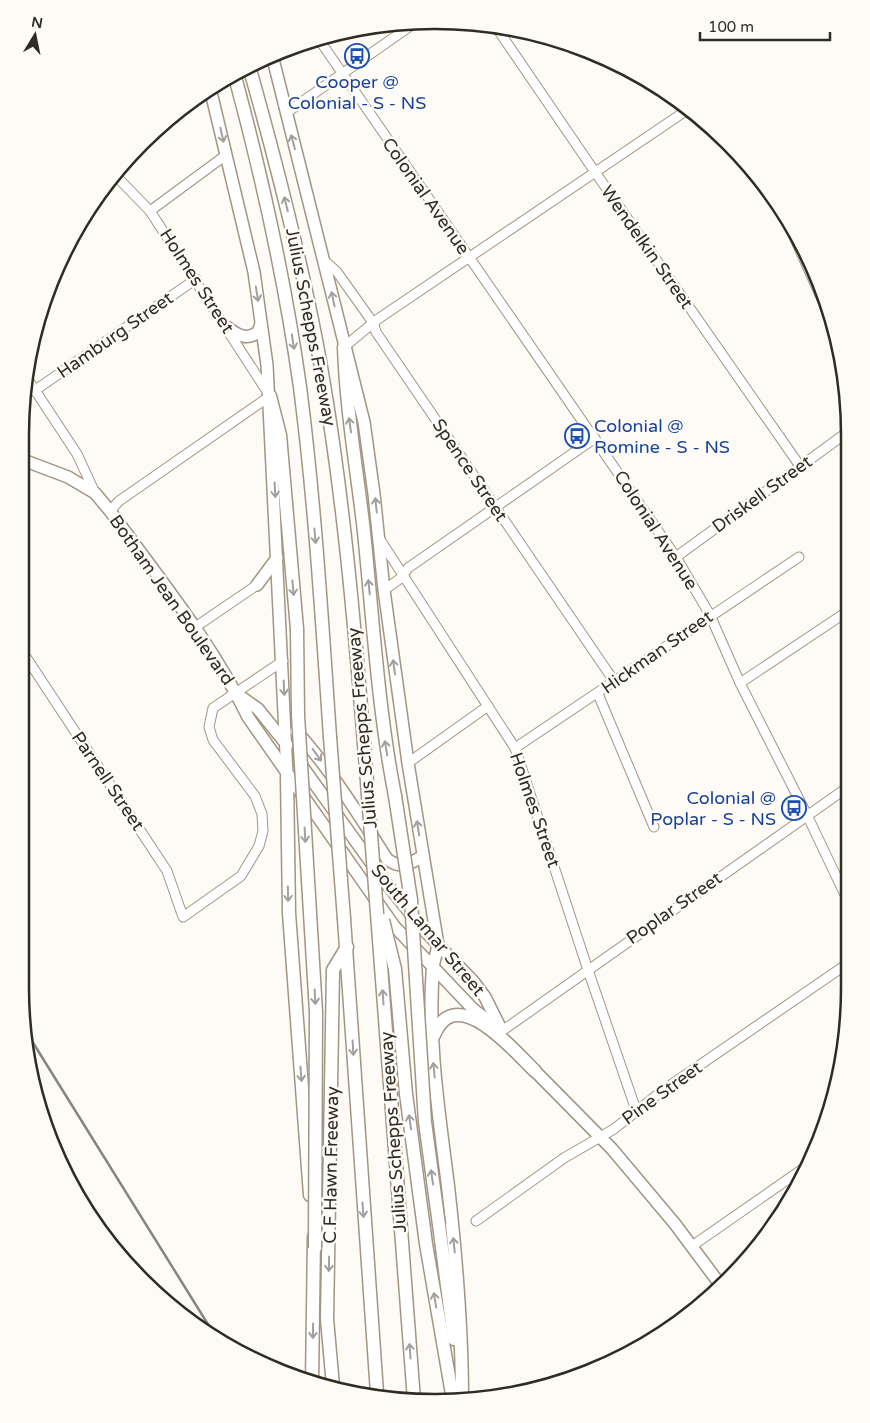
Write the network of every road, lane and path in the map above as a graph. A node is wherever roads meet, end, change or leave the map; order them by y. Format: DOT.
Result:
graph roads {
  1 [pos="404,30"];
  2 [pos="502,35"];
  3 [pos="323,45"];
  4 [pos="274,63"];
  5 [pos="251,73"];
  6 [pos="342,74"];
  7 [pos="236,81"];
  8 [pos="212,95"];
  9 [pos="210,97"];
  10 [pos="215,102"];
  11 [pos="286,113"];
  12 [pos="682,113"];
  13 [pos="226,155"];
  14 [pos="595,172"];
  15 [pos="120,180"];
  16 [pos="150,210"];
  17 [pos="469,258"];
  18 [pos="325,261"];
  19 [pos="196,279"];
  20 [pos="261,324"];
  21 [pos="374,324"];
  22 [pos="227,327"];
  23 [pos="344,347"];
  24 [pos="32,387"];
  25 [pos="34,391"];
  26 [pos="270,396"];
  27 [pos="841,437"];
  28 [pos="595,438"];
  29 [pos="29,462"];
  30 [pos="800,466"];
  31 [pos="95,493"];
  32 [pos="495,506"];
  33 [pos="110,511"];
  34 [pos="379,538"];
  35 [pos="278,556"];
  36 [pos="798,556"];
  37 [pos="676,557"];
  38 [pos="404,574"];
  39 [pos="257,585"];
  40 [pos="278,585"];
  41 [pos="384,590"];
  42 [pos="710,615"];
  43 [pos="841,616"];
  44 [pos="194,628"];
  45 [pos="282,661"];
  46 [pos="29,662"];
  47 [pos="614,681"];
  48 [pos="740,683"];
  49 [pos="236,693"];
  50 [pos="598,694"];
  51 [pos="488,706"];
  52 [pos="285,718"];
  53 [pos="285,743"];
  54 [pos="515,748"];
  55 [pos="408,763"];
  56 [pos="287,776"];
  57 [pos="841,792"];
  58 [pos="808,815"];
  59 [pos="654,827"];
  60 [pos="423,856"];
  61 [pos="374,884"];
  62 [pos="841,886"];
  63 [pos="433,913"];
  64 [pos="394,926"];
  65 [pos="422,928"];
  66 [pos="438,945"];
  67 [pos="347,947"];
  68 [pos="433,967"];
  69 [pos="841,968"];
  70 [pos="588,970"];
  71 [pos="502,1031"];
  72 [pos="432,1039"];
  73 [pos="535,1071"];
  74 [pos="636,1110"];
  75 [pos="601,1137"];
  76 [pos="796,1174"];
  77 [pos="476,1221"];
  78 [pos="692,1246"];
  79 [pos="314,1248"];
  80 [pos="717,1280"];
  81 [pos="312,1375"];
  82 [pos="333,1381"];
  83 [pos="377,1390"];
  84 [pos="413,1393"];
  85 [pos="452,1393"];
  86 [pos="461,1393"];
  87 [pos="462,1393"];
  1 -- 6 [label="street"];
  2 -- 14 [label="street, Wendelkin Street"];
  3 -- 6 [label="street, Colonial Avenue"];
  4 -- 11 [label="main road, Julius Schepps Freeway"];
  61 -- 5 [label="highway, Julius Schepps Freeway, one-way, bridge"];
  6 -- 11 [label="street"];
  6 -- 17 [label="street, Colonial Avenue"];
  7 -- 67 [label="highway, Julius Schepps Freeway, one-way, bridge"];
  8 -- 10 [label="main road"];
  9 -- 10 [label="street"];
  10 -- 13 [label="main road, one-way"];
  18 -- 11 [label="main road, Julius Schepps Freeway, one-way"];
  12 -- 14 [label="street"];
  13 -- 16 [label="street"];
  13 -- 20 [label="main road, one-way"];
  14 -- 17 [label="street"];
  14 -- 30 [label="street, Wendelkin Street"];
  15 -- 16 [label="street, Holmes Street"];
  16 -- 19 [label="street, Holmes Street"];
  17 -- 21 [label="street"];
  17 -- 28 [label="street, Colonial Avenue"];
  18 -- 21 [label="street, Spence Street"];
  23 -- 18 [label="main road, Julius Schepps Freeway, one-way"];
  19 -- 22 [label="street, Holmes Street"];
  19 -- 25 [label="street, Hamburg Street"];
  20 -- 22 [label="main road"];
  20 -- 26 [label="main road"];
  21 -- 23 [label="street"];
  21 -- 32 [label="street, Spence Street"];
  22 -- 26 [label="street, Holmes Street"];
  34 -- 23 [label="main road, Julius Schepps Freeway, one-way"];
  86 -- 23 [label="highway, one-way, bridge"];
  24 -- 25 [label="street"];
  25 -- 31 [label="street"];
  26 -- 33 [label="street"];
  26 -- 35 [label="main road, one-way"];
  26 -- 79 [label="highway, one-way, bridge"];
  27 -- 30 [label="street, Driskell Street"];
  28 -- 32 [label="street"];
  28 -- 37 [label="street, Colonial Avenue"];
  29 -- 31 [label="main road, Botham Jean Boulevard"];
  30 -- 37 [label="street, Driskell Street"];
  31 -- 33 [label="main road, Botham Jean Boulevard"];
  32 -- 38 [label="street"];
  32 -- 47 [label="street, Spence Street"];
  33 -- 44 [label="main road, Botham Jean Boulevard"];
  34 -- 38 [label="street, Holmes Street"];
  34 -- 41 [label="main road, Julius Schepps Freeway"];
  35 -- 39 [label="main road"];
  35 -- 40 [label="main road"];
  36 -- 42 [label="street, Hickman Street"];
  37 -- 42 [label="street, Colonial Avenue"];
  38 -- 41 [label="street"];
  38 -- 51 [label="street, Holmes Street"];
  39 -- 40 [label="main road"];
  39 -- 44 [label="street"];
  40 -- 45 [label="main road"];
  55 -- 41 [label="main road, Julius Schepps Freeway, one-way"];
  42 -- 47 [label="street, Hickman Street"];
  42 -- 48 [label="street, Colonial Avenue"];
  43 -- 48 [label="street"];
  44 -- 49 [label="main road, Botham Jean Boulevard"];
  45 -- 49 [label="street"];
  45 -- 52 [label="main road, one-way"];
  46 -- 49 [label="street, Parnell Street"];
  47 -- 50 [label="street, Hickman Street"];
  48 -- 58 [label="street, Colonial Avenue"];
  49 -- 53 [label="main road, South Lamar Street"];
  49 -- 56 [label="main road, Botham Jean Boulevard"];
  50 -- 54 [label="street, Hickman Street"];
  50 -- 59 [label="street"];
  51 -- 54 [label="street, Holmes Street"];
  51 -- 55 [label="street"];
  52 -- 53 [label="main road"];
  52 -- 60 [label="main road, one-way"];
  53 -- 56 [label="main road"];
  53 -- 65 [label="main road, South Lamar Street"];
  54 -- 70 [label="street, Holmes Street"];
  60 -- 55 [label="main road, Julius Schepps Freeway, one-way"];
  56 -- 64 [label="main road, South Lamar Street"];
  56 -- 79 [label="highway, one-way, bridge"];
  57 -- 58 [label="street, Poplar Street"];
  58 -- 62 [label="street, Colonial Avenue"];
  58 -- 70 [label="street, Poplar Street"];
  60 -- 63 [label="main road, Julius Schepps Freeway"];
  84 -- 61 [label="highway, Julius Schepps Freeway, one-way, bridge"];
  85 -- 61 [label="highway, one-way, bridge"];
  63 -- 65 [label="main road"];
  63 -- 66 [label="main road, Julius Schepps Freeway"];
  64 -- 65 [label="main road"];
  64 -- 68 [label="main road, South Lamar Street"];
  65 -- 66 [label="main road, South Lamar Street"];
  66 -- 68 [label="main road, Julius Schepps Freeway"];
  66 -- 71 [label="main road, South Lamar Street"];
  67 -- 82 [label="highway, C F Hawn Freeway, one-way"];
  67 -- 83 [label="highway, Julius Schepps Freeway, one-way"];
  68 -- 71 [label="main road, South Lamar Street"];
  68 -- 72 [label="highway"];
  69 -- 74 [label="street, Pine Street"];
  70 -- 71 [label="street, Poplar Street"];
  70 -- 74 [label="street, Holmes Street"];
  71 -- 73 [label="main road, South Lamar Street"];
  72 -- 73 [label="highway"];
  87 -- 72 [label="highway, one-way"];
  73 -- 75 [label="main road, South Lamar Street"];
  74 -- 75 [label="street, Pine Street"];
  75 -- 77 [label="street, Pine Street"];
  75 -- 78 [label="main road, South Lamar Street"];
  76 -- 78 [label="street"];
  78 -- 80 [label="main road, South Lamar Street"];
  79 -- 81 [label="highway, one-way"];
}
